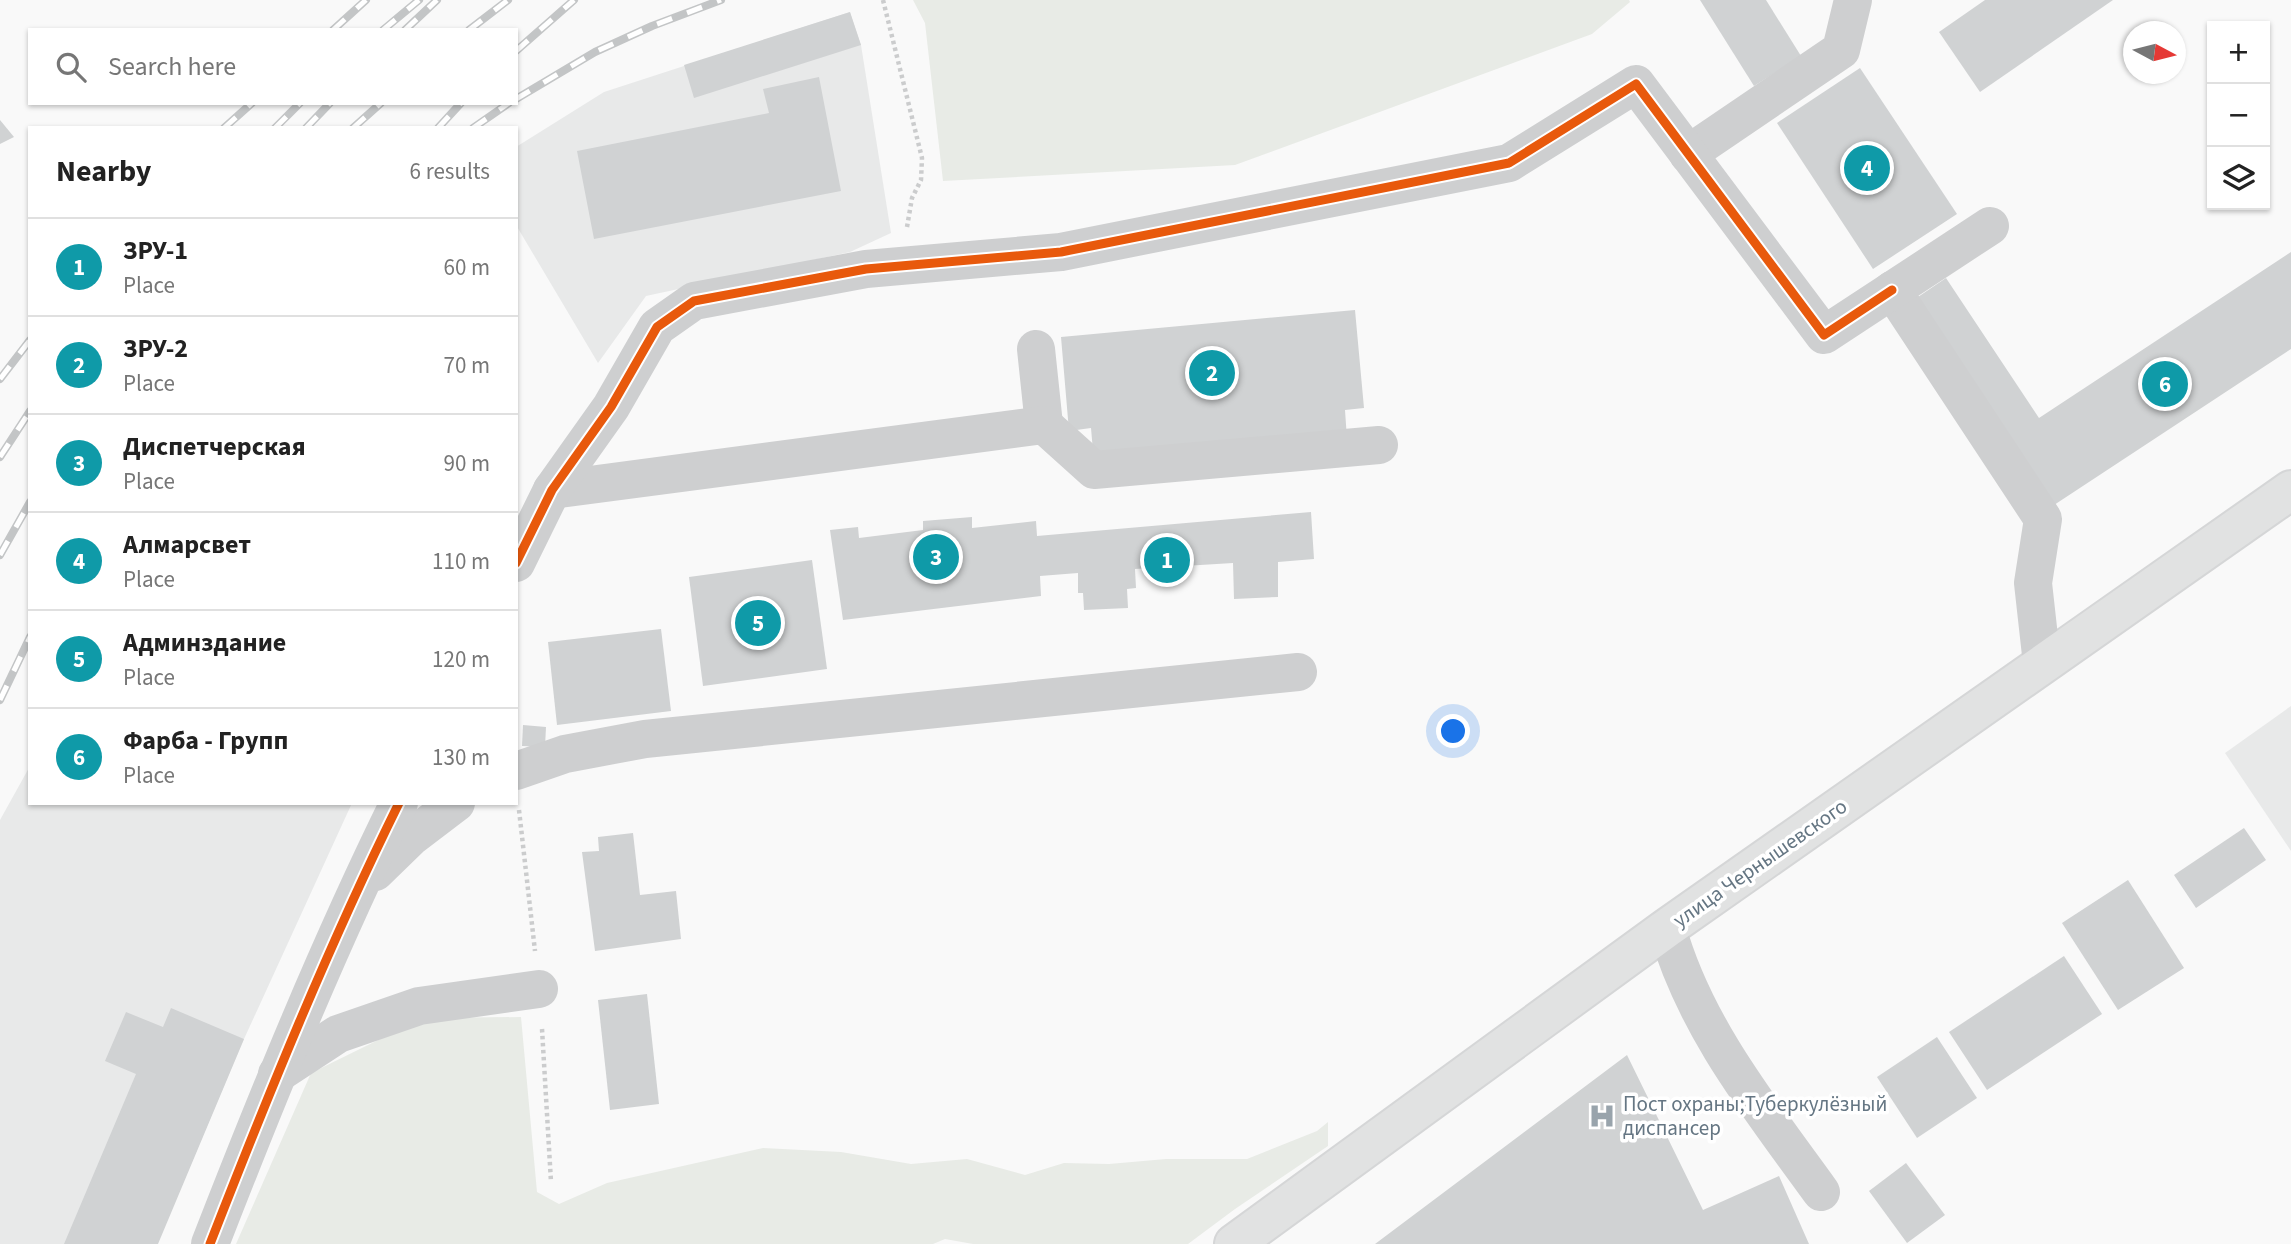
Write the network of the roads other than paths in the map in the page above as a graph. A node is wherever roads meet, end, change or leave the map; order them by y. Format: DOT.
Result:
graph roads {
  1 [pos="1853,0"];
  2 [pos="1688,154"];
  3 [pos="1990,226"];
  4 [pos="1892,290"];
  5 [pos="1036,349"];
  6 [pos="1044,425"];
  7 [pos="1379,445"];
  8 [pos="552,490"];
  9 [pos="2291,490"];
  10 [pos="518,559"];
  11 [pos="2042,664"];
  12 [pos="1298,672"];
  13 [pos="518,770"];
  14 [pos="398,805"];
  15 [pos="453,805"];
  16 [pos="357,889"];
  17 [pos="1667,929"];
  18 [pos="539,989"];
  19 [pos="277,1074"];
  20 [pos="1821,1192"];
  21 [pos="210,1244"];
  22 [pos="1234,1244"];
  1 -- 2 [label="street"];
  2 -- 4 [label="street"];
  2 -- 8 [label="street"];
  3 -- 4 [label="street"];
  4 -- 11 [label="street"];
  5 -- 6 [label="street"];
  6 -- 7 [label="street"];
  6 -- 8 [label="street"];
  8 -- 10 [label="street"];
  9 -- 11 [label="main road, улица Чернышевского"];
  11 -- 17 [label="main road, улица Чернышевского"];
  12 -- 13 [label="street"];
  14 -- 16 [label="street"];
  15 -- 16 [label="street"];
  16 -- 19 [label="street"];
  17 -- 20 [label="street"];
  17 -- 22 [label="main road, улица Чернышевского"];
  18 -- 19 [label="street"];
  19 -- 21 [label="street"];
}
